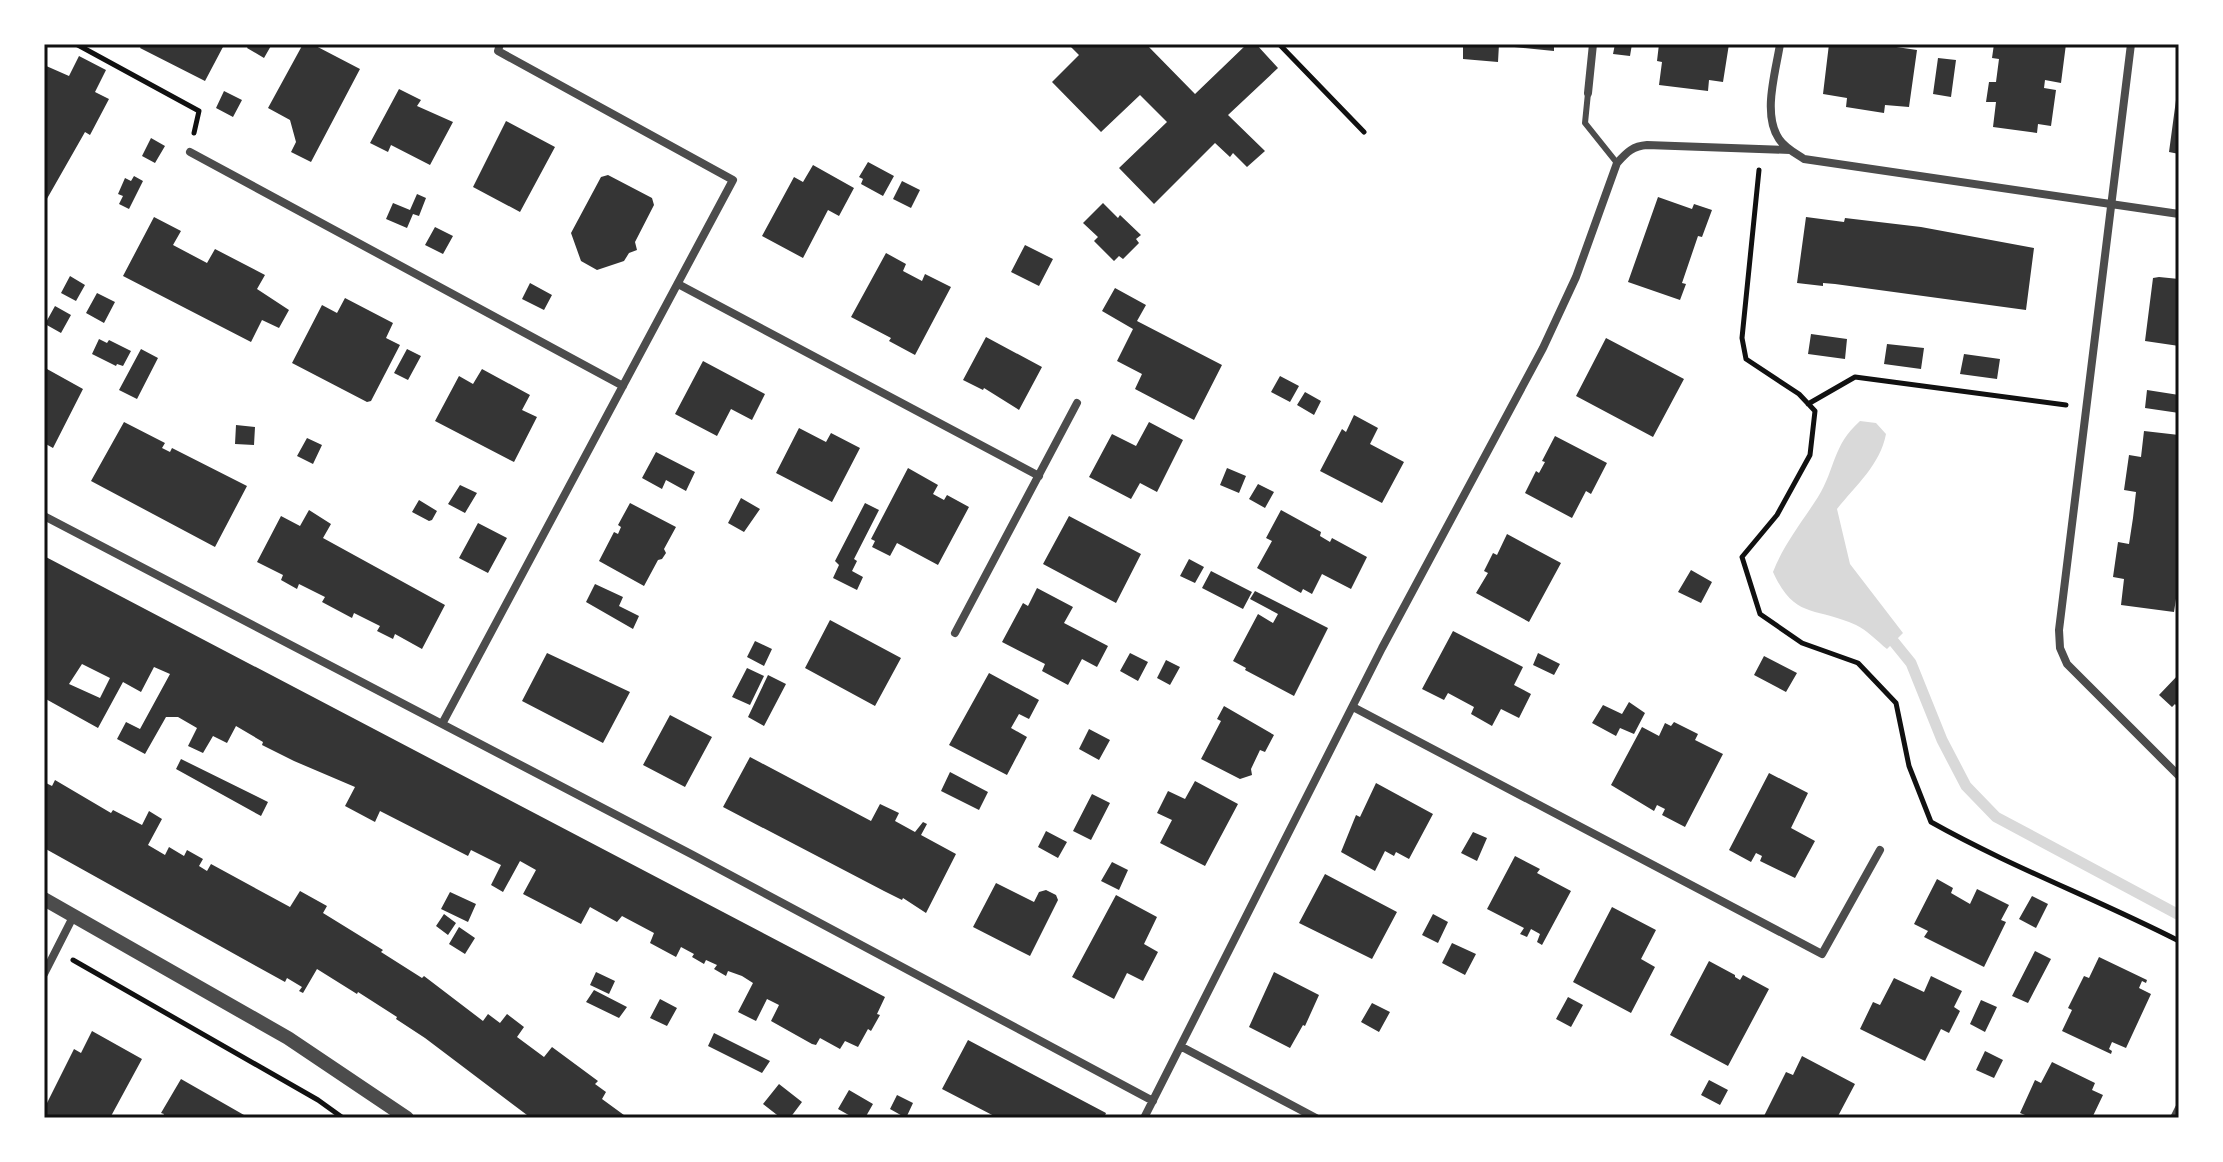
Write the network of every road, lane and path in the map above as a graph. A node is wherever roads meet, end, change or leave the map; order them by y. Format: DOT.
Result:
graph roads {
  1 [pos="76,44"];
  2 [pos="500,44"];
  3 [pos="1279,44"];
  4 [pos="1593,44"];
  5 [pos="1780,44"];
  6 [pos="2131,44"];
  7 [pos="1588,93"];
  8 [pos="1364,132"];
  9 [pos="1761,149"];
  10 [pos="1790,150"];
  11 [pos="190,152"];
  12 [pos="1617,163"];
  13 [pos="2112,205"];
  14 [pos="2179,214"];
  15 [pos="678,284"];
  16 [pos="623,386"];
  17 [pos="1077,403"];
  18 [pos="1808,404"];
  19 [pos="2087,407"];
  20 [pos="1039,476"];
  21 [pos="44,516"];
  22 [pos="955,633"];
  23 [pos="1353,707"];
  24 [pos="442,724"];
  25 [pos="2179,776"];
  26 [pos="1880,850"];
  27 [pos="44,899"];
  28 [pos="74,915"];
  29 [pos="2179,941"];
  30 [pos="56,950"];
  31 [pos="44,974"];
  32 [pos="1182,1047"];
  33 [pos="1153,1101"];
  34 [pos="2179,1108"];
  35 [pos="343,1118"];
  36 [pos="407,1118"];
  37 [pos="1144,1118"];
  38 [pos="1316,1118"];
  39 [pos="2174,1118"];
  1 -- 11 [label="path"];
  2 -- 15 [label="street"];
  3 -- 8 [label="path"];
  4 -- 7 [label="street"];
  5 -- 10 [label="street"];
  6 -- 13 [label="street"];
  7 -- 12 [label="lane"];
  9 -- 10 [label="street"];
  9 -- 12 [label="street"];
  9 -- 18 [label="path"];
  10 -- 13 [label="street"];
  11 -- 16 [label="street"];
  12 -- 23 [label="street"];
  13 -- 14 [label="street"];
  13 -- 19 [label="street"];
  15 -- 16 [label="street"];
  15 -- 20 [label="street"];
  16 -- 24 [label="street"];
  17 -- 20 [label="street"];
  18 -- 19 [label="path"];
  18 -- 29 [label="path"];
  19 -- 25 [label="street"];
  20 -- 22 [label="street"];
  21 -- 24 [label="street"];
  23 -- 26 [label="street"];
  23 -- 32 [label="street"];
  24 -- 33 [label="street"];
  27 -- 28 [label="street"];
  28 -- 30 [label="street"];
  28 -- 36 [label="street"];
  30 -- 31 [label="street"];
  30 -- 35 [label="path"];
  32 -- 33 [label="street"];
  32 -- 38 [label="street"];
  33 -- 37 [label="street"];
  34 -- 39 [label="street"];
}
